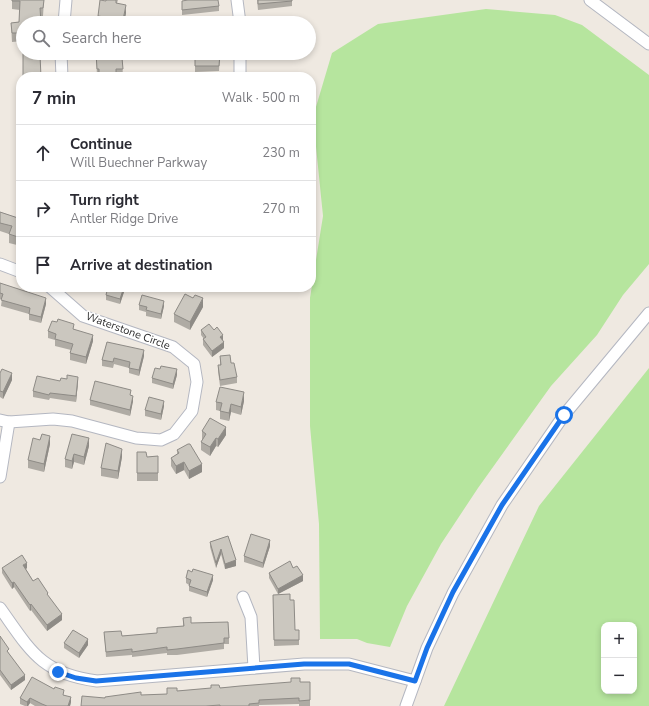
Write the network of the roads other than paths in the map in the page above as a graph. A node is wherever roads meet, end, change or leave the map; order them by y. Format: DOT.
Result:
graph roads {
  1 [pos="66,0"];
  2 [pos="238,0"];
  3 [pos="590,0"];
  4 [pos="65,16"];
  5 [pos="239,16"];
  6 [pos="649,44"];
  7 [pos="61,60"];
  8 [pos="240,60"];
  9 [pos="62,72"];
  10 [pos="240,72"];
  11 [pos="0,264"];
  12 [pos="16,270"];
  13 [pos="56,292"];
  14 [pos="649,313"];
  15 [pos="4,421"];
  16 [pos="0,477"];
  17 [pos="243,597"];
  18 [pos="0,608"];
  19 [pos="254,668"];
  20 [pos="415,681"];
  21 [pos="406,706"];
  1 -- 4 [label="street"];
  2 -- 5 [label="street"];
  3 -- 6 [label="street"];
  7 -- 9 [label="street"];
  8 -- 10 [label="street"];
  11 -- 12 [label="street"];
  13 -- 15 [label="street, Waterstone Circle"];
  14 -- 20 [label="street"];
  15 -- 16 [label="street"];
  17 -- 19 [label="street"];
  18 -- 19 [label="street"];
  19 -- 20 [label="street"];
  20 -- 21 [label="street"];
}
